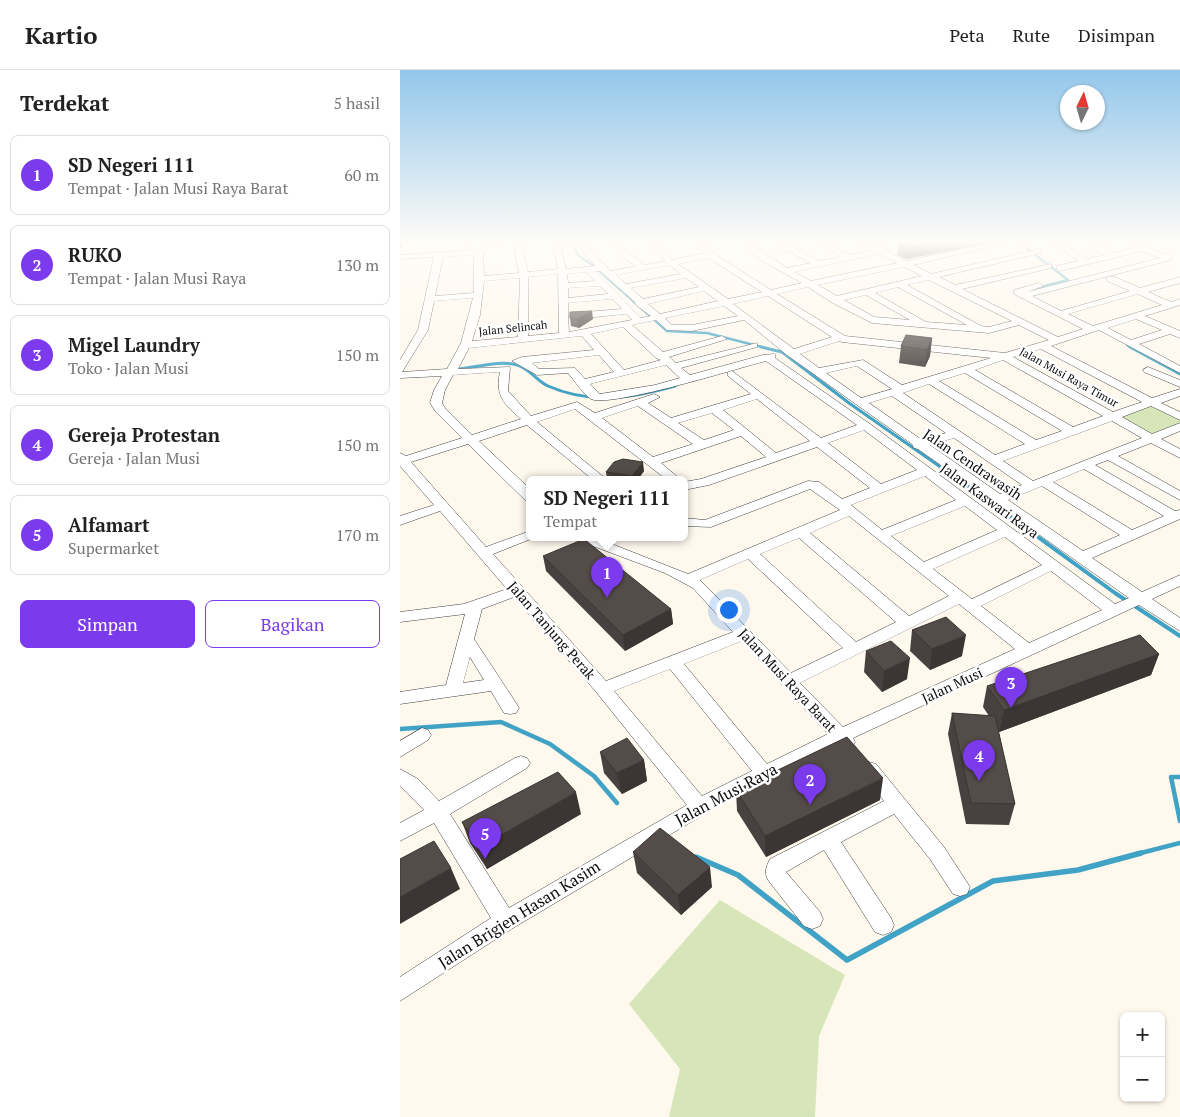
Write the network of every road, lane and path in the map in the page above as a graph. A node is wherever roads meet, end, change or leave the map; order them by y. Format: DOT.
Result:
graph roads {
  1 [pos="430,292"];
  2 [pos="477,292"];
  3 [pos="524,292"];
  4 [pos="562,292"];
  5 [pos="612,292"];
  6 [pos="628,292"];
  7 [pos="689,292"];
  8 [pos="712,292"];
  9 [pos="773,292"];
  10 [pos="821,292"];
  11 [pos="866,292"];
  12 [pos="912,292"];
  13 [pos="962,292"];
  14 [pos="1017,292"];
  15 [pos="1036,292"];
  16 [pos="1135,292"];
  17 [pos="1140,292"];
  18 [pos="768,293"];
  19 [pos="1030,294"];
  20 [pos="477,295"];
  21 [pos="616,296"];
  22 [pos="429,299"];
  23 [pos="834,300"];
  24 [pos="563,301"];
  25 [pos="726,302"];
  26 [pos="640,303"];
  27 [pos="1172,305"];
  28 [pos="628,311"];
  29 [pos="1065,312"];
  30 [pos="1180,314"];
  31 [pos="563,316"];
  32 [pos="1137,316"];
  33 [pos="746,317"];
  34 [pos="648,319"];
  35 [pos="1019,322"];
  36 [pos="626,324"];
  37 [pos="926,325"];
  38 [pos="1096,328"];
  39 [pos="982,330"];
  40 [pos="584,333"];
  41 [pos="1175,333"];
  42 [pos="564,335"];
  43 [pos="840,338"];
  44 [pos="524,339"];
  45 [pos="722,339"];
  46 [pos="1057,340"];
  47 [pos="1131,343"];
  48 [pos="466,345"];
  49 [pos="753,345"];
  50 [pos="1042,345"];
  51 [pos="600,352"];
  52 [pos="1180,354"];
  53 [pos="1005,356"];
  54 [pos="779,357"];
  55 [pos="522,360"];
  56 [pos="1163,360"];
  57 [pos="667,362"];
  58 [pos="966,369"];
  59 [pos="452,370"];
  60 [pos="1148,370"];
  61 [pos="1180,370"];
  62 [pos="400,372"];
  63 [pos="817,372"];
  64 [pos="621,373"];
  65 [pos="732,374"];
  66 [pos="689,380"];
  67 [pos="930,380"];
  68 [pos="582,383"];
  69 [pos="1180,384"];
  70 [pos="659,391"];
  71 [pos="897,391"];
  72 [pos="1180,392"];
  73 [pos="759,395"];
  74 [pos="640,402"];
  75 [pos="860,402"];
  76 [pos="1153,402"];
  77 [pos="715,408"];
  78 [pos="1113,416"];
  79 [pos="594,417"];
  80 [pos="1180,417"];
  81 [pos="528,419"];
  82 [pos="669,422"];
  83 [pos="866,426"];
  84 [pos="1180,427"];
  85 [pos="744,431"];
  86 [pos="1071,431"];
  87 [pos="954,434"];
  88 [pos="469,438"];
  89 [pos="1152,438"];
  90 [pos="819,442"];
  91 [pos="703,445"];
  92 [pos="918,445"];
  93 [pos="1035,445"];
  94 [pos="1180,454"];
  95 [pos="1110,456"];
  96 [pos="775,458"];
  97 [pos="646,459"];
  98 [pos="401,460"];
  99 [pos="993,460"];
  100 [pos="626,462"];
  101 [pos="1086,465"];
  102 [pos="609,467"];
  103 [pos="926,471"];
  104 [pos="597,476"];
  105 [pos="669,476"];
  106 [pos="1038,483"];
  107 [pos="688,485"];
  108 [pos="880,490"];
  109 [pos="526,493"];
  110 [pos="1180,496"];
  111 [pos="998,499"];
  112 [pos="965,500"];
  113 [pos="443,506"];
  114 [pos="846,508"];
  115 [pos="1177,515"];
  116 [pos="400,521"];
  117 [pos="688,522"];
  118 [pos="1007,531"];
  119 [pos="801,532"];
  120 [pos="881,535"];
  121 [pos="1130,536"];
  122 [pos="526,537"];
  123 [pos="592,541"];
  124 [pos="485,552"];
  125 [pos="750,553"];
  126 [pos="1081,557"];
  127 [pos="1054,564"];
  128 [pos="923,568"];
  129 [pos="689,579"];
  130 [pos="1180,580"];
  131 [pos="517,591"];
  132 [pos="1137,600"];
  133 [pos="965,601"];
  134 [pos="475,606"];
  135 [pos="1116,610"];
  136 [pos="400,617"];
  137 [pos="907,623"];
  138 [pos="1180,626"];
  139 [pos="744,634"];
  140 [pos="466,638"];
  141 [pos="854,649"];
  142 [pos="1026,649"];
  143 [pos="673,662"];
  144 [pos="788,681"];
  145 [pos="494,685"];
  146 [pos="603,688"];
  147 [pos="454,691"];
  148 [pos="400,698"];
  149 [pos="510,708"];
  150 [pos="841,736"];
  151 [pos="400,738"];
  152 [pos="400,750"];
  153 [pos="521,764"];
  154 [pos="764,774"];
  155 [pos="400,776"];
  156 [pos="897,803"];
  157 [pos="699,806"];
  158 [pos="438,812"];
  159 [pos="400,833"];
  160 [pos="828,839"];
  161 [pos="639,841"];
  162 [pos="960,887"];
  163 [pos="812,920"];
  164 [pos="505,921"];
  165 [pos="883,925"];
  166 [pos="400,990"];
  1 -- 22 [label="street"];
  2 -- 20 [label="street"];
  3 -- 44 [label="street"];
  4 -- 24 [label="street"];
  5 -- 21 [label="street"];
  6 -- 26 [label="street"];
  7 -- 26 [label="street"];
  8 -- 25 [label="street"];
  9 -- 18 [label="street, Jalan Selincah"];
  10 -- 23 [label="street"];
  11 -- 23 [label="street"];
  11 -- 37 [label="street"];
  12 -- 39 [label="street"];
  13 -- 35 [label="street"];
  14 -- 38 [label="street"];
  15 -- 19 [label="street"];
  16 -- 29 [label="street"];
  17 -- 27 [label="street"];
  18 -- 25 [label="street, Jalan Selincah"];
  18 -- 43 [label="street, Jalan Musi Raya Timur"];
  20 -- 22 [label="street"];
  20 -- 48 [label="street"];
  21 -- 24 [label="street"];
  21 -- 28 [label="street"];
  22 -- 62 [label="street"];
  23 -- 37 [label="street"];
  24 -- 31 [label="street"];
  25 -- 33 [label="street"];
  25 -- 34 [label="street, Jalan Selincah"];
  26 -- 34 [label="street"];
  27 -- 30 [label="street"];
  27 -- 32 [label="street"];
  28 -- 31 [label="street"];
  28 -- 34 [label="street"];
  31 -- 42 [label="street"];
  32 -- 38 [label="street"];
  32 -- 41 [label="street"];
  33 -- 34 [label="street"];
  33 -- 54 [label="street"];
  34 -- 36 [label="street, Jalan Selincah"];
  35 -- 39 [label="street"];
  35 -- 46 [label="street"];
  36 -- 40 [label="street, Jalan Selincah"];
  36 -- 57 [label="street"];
  37 -- 39 [label="street"];
  38 -- 46 [label="street"];
  38 -- 47 [label="street"];
  40 -- 42 [label="street, Jalan Selincah"];
  40 -- 51 [label="street"];
  41 -- 47 [label="street"];
  42 -- 44 [label="street, Jalan Selincah"];
  43 -- 53 [label="street, Jalan Musi Raya Timur"];
  43 -- 54 [label="street"];
  44 -- 48 [label="street, Jalan Selincah"];
  45 -- 57 [label="street"];
  46 -- 50 [label="street"];
  47 -- 56 [label="street"];
  48 -- 59 [label="street"];
  49 -- 57 [label="street"];
  50 -- 53 [label="street"];
  50 -- 76 [label="street"];
  51 -- 55 [label="street"];
  51 -- 64 [label="street"];
  52 -- 56 [label="street"];
  53 -- 58 [label="street"];
  53 -- 78 [label="street, Jalan Musi Raya Timur"];
  54 -- 63 [label="street, Jalan Cendrawasih"];
  54 -- 65 [label="street"];
  54 -- 66 [label="street"];
  54 -- 83 [label="street, Jalan Kaswari Raya"];
  55 -- 59 [label="street"];
  55 -- 68 [label="street"];
  56 -- 61 [label="street"];
  57 -- 64 [label="street"];
  57 -- 66 [label="street"];
  58 -- 67 [label="street"];
  58 -- 86 [label="street"];
  59 -- 62 [label="street"];
  59 -- 81 [label="street"];
  59 -- 88 [label="street"];
  60 -- 69 [label="street"];
  63 -- 71 [label="street"];
  63 -- 75 [label="street, Jalan Cendrawasih"];
  64 -- 68 [label="street"];
  65 -- 70 [label="street"];
  65 -- 73 [label="street"];
  66 -- 70 [label="street"];
  67 -- 71 [label="street"];
  67 -- 93 [label="street"];
  68 -- 70 [label="street"];
  70 -- 74 [label="street"];
  71 -- 75 [label="street"];
  71 -- 87 [label="street"];
  72 -- 76 [label="street"];
  73 -- 77 [label="street"];
  73 -- 90 [label="street"];
  74 -- 79 [label="street"];
  74 -- 82 [label="street"];
  75 -- 92 [label="street, Jalan Cendrawasih"];
  76 -- 78 [label="street"];
  76 -- 80 [label="street"];
  77 -- 82 [label="street"];
  77 -- 85 [label="street"];
  78 -- 86 [label="street"];
  78 -- 89 [label="street, Jalan Musi Raya Timur"];
  79 -- 81 [label="street"];
  79 -- 97 [label="street"];
  81 -- 88 [label="street"];
  81 -- 104 [label="street"];
  82 -- 91 [label="street"];
  83 -- 90 [label="street"];
  83 -- 103 [label="street, Jalan Kaswari Raya"];
  84 -- 89 [label="street"];
  85 -- 91 [label="street"];
  85 -- 96 [label="street"];
  86 -- 93 [label="street"];
  87 -- 92 [label="street"];
  87 -- 99 [label="street"];
  88 -- 98 [label="street"];
  88 -- 109 [label="street"];
  89 -- 94 [label="street, Jalan Musi Raya Timur"];
  89 -- 95 [label="street"];
  90 -- 96 [label="street"];
  90 -- 108 [label="street"];
  91 -- 97 [label="street"];
  92 -- 111 [label="street, Jalan Cendrawasih"];
  93 -- 99 [label="street"];
  95 -- 101 [label="street"];
  95 -- 110 [label="street"];
  96 -- 107 [label="street"];
  97 -- 100 [label="street"];
  97 -- 105 [label="street"];
  98 -- 113 [label="street, Jalan Tanjung Perak"];
  99 -- 106 [label="street"];
  101 -- 106 [label="street"];
  101 -- 115 [label="street"];
  102 -- 104 [label="street"];
  103 -- 108 [label="street"];
  103 -- 112 [label="street, Jalan Kaswari Raya"];
  106 -- 111 [label="street"];
  106 -- 121 [label="street"];
  108 -- 114 [label="street"];
  111 -- 126 [label="street, Jalan Cendrawasih"];
  112 -- 118 [label="street, Jalan Kaswari Raya"];
  112 -- 120 [label="street"];
  113 -- 116 [label="street"];
  113 -- 124 [label="street, Jalan Tanjung Perak"];
  114 -- 117 [label="street"];
  114 -- 119 [label="street"];
  114 -- 120 [label="street"];
  115 -- 121 [label="street"];
  118 -- 127 [label="street, Jalan Kaswari Raya"];
  118 -- 128 [label="street"];
  119 -- 125 [label="street"];
  119 -- 137 [label="street"];
  120 -- 128 [label="street"];
  121 -- 126 [label="street"];
  122 -- 124 [label="street"];
  123 -- 129 [label="street, Jalan Musi Raya Barat"];
  124 -- 131 [label="street, Jalan Tanjung Perak"];
  125 -- 129 [label="street"];
  125 -- 141 [label="street"];
  126 -- 132 [label="street, Jalan Cendrawasih"];
  127 -- 133 [label="street"];
  127 -- 135 [label="street, Jalan Kaswari Raya"];
  128 -- 133 [label="street"];
  129 -- 139 [label="street, Jalan Musi Raya Barat"];
  130 -- 132 [label="street"];
  131 -- 134 [label="street"];
  131 -- 146 [label="street, Jalan Tanjung Perak"];
  132 -- 135 [label="street"];
  132 -- 138 [label="street, Jalan Cendrawasih"];
  133 -- 137 [label="street"];
  133 -- 142 [label="street"];
  134 -- 136 [label="street"];
  134 -- 140 [label="street"];
  135 -- 142 [label="street, Jalan Musi"];
  137 -- 141 [label="street"];
  139 -- 143 [label="street"];
  139 -- 144 [label="street, Jalan Musi Raya Barat"];
  140 -- 145 [label="street"];
  140 -- 147 [label="street"];
  141 -- 144 [label="street"];
  142 -- 150 [label="street, Jalan Musi"];
  143 -- 146 [label="street"];
  143 -- 154 [label="street"];
  144 -- 150 [label="street, Jalan Musi Raya Barat"];
  145 -- 147 [label="street"];
  145 -- 149 [label="street"];
  146 -- 157 [label="street, Jalan Tanjung Perak"];
  147 -- 148 [label="street"];
  150 -- 154 [label="street, Jalan Musi Raya"];
  150 -- 156 [label="street, Jalan Musi Raya Barat"];
  151 -- 152 [label="street"];
  153 -- 158 [label="street"];
  154 -- 157 [label="street, Jalan Musi Raya"];
  155 -- 158 [label="street"];
  156 -- 160 [label="street"];
  156 -- 162 [label="street, Jalan Musi Raya Barat"];
  157 -- 161 [label="street, Jalan Musi Raya"];
  158 -- 159 [label="street"];
  158 -- 164 [label="street"];
  160 -- 163 [label="street"];
  160 -- 165 [label="street"];
  161 -- 164 [label="street, Jalan Brigjen Hasan Kasim"];
  164 -- 166 [label="street, Jalan Brigjen Hasan Kasim"];
}
